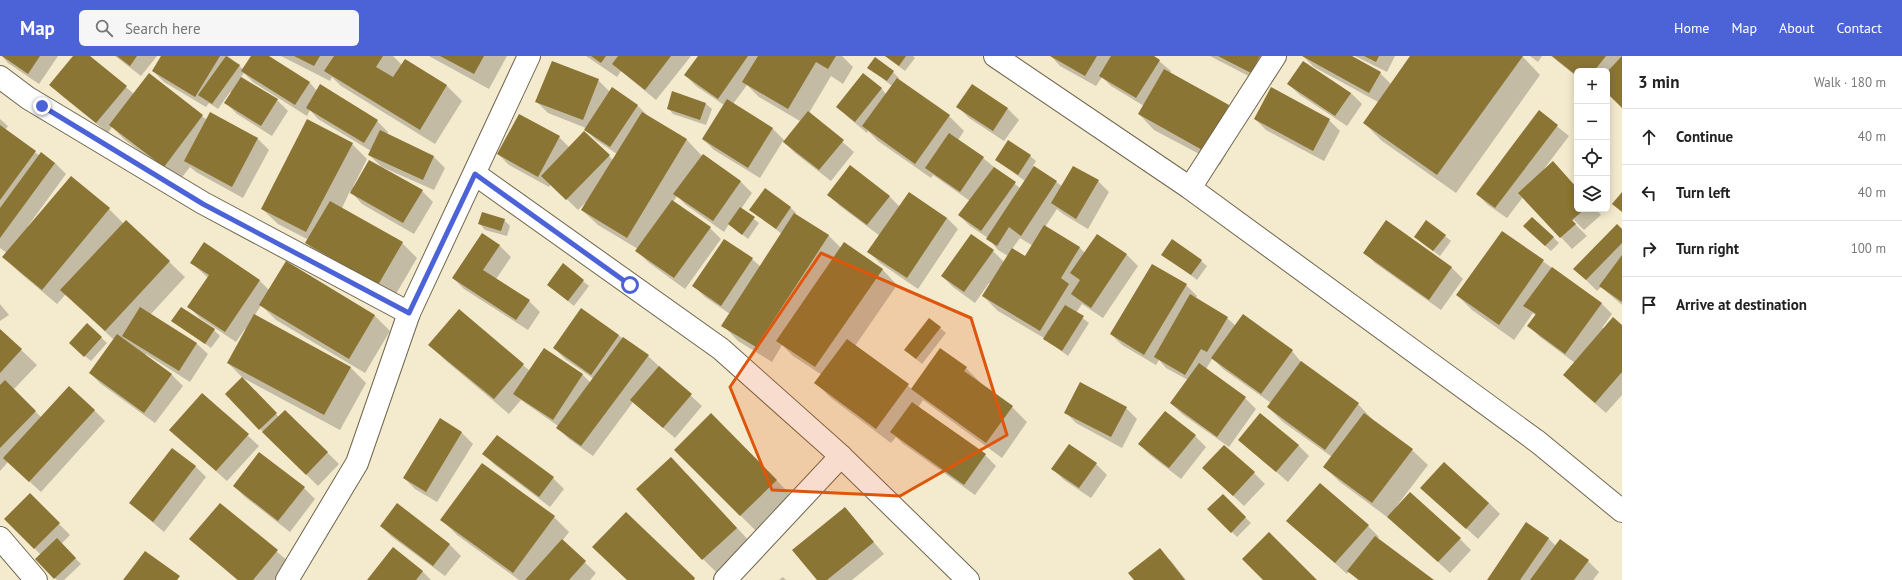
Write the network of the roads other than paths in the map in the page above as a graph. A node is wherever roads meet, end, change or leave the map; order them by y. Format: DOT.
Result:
graph roads {
  1 [pos="528,56"];
  2 [pos="995,56"];
  3 [pos="1275,56"];
  4 [pos="0,77"];
  5 [pos="475,174"];
  6 [pos="1190,188"];
  7 [pos="409,313"];
  8 [pos="841,456"];
  9 [pos="1622,511"];
  10 [pos="0,538"];
  11 [pos="36,580"];
  12 [pos="287,580"];
  13 [pos="725,580"];
  14 [pos="968,580"];
  1 -- 5 [label="street"];
  2 -- 6 [label="street"];
  3 -- 6 [label="street"];
  4 -- 7 [label="street"];
  5 -- 7 [label="street"];
  5 -- 8 [label="street"];
  6 -- 9 [label="street"];
  7 -- 12 [label="street"];
  8 -- 13 [label="street"];
  8 -- 14 [label="street"];
  10 -- 11 [label="street"];
}
